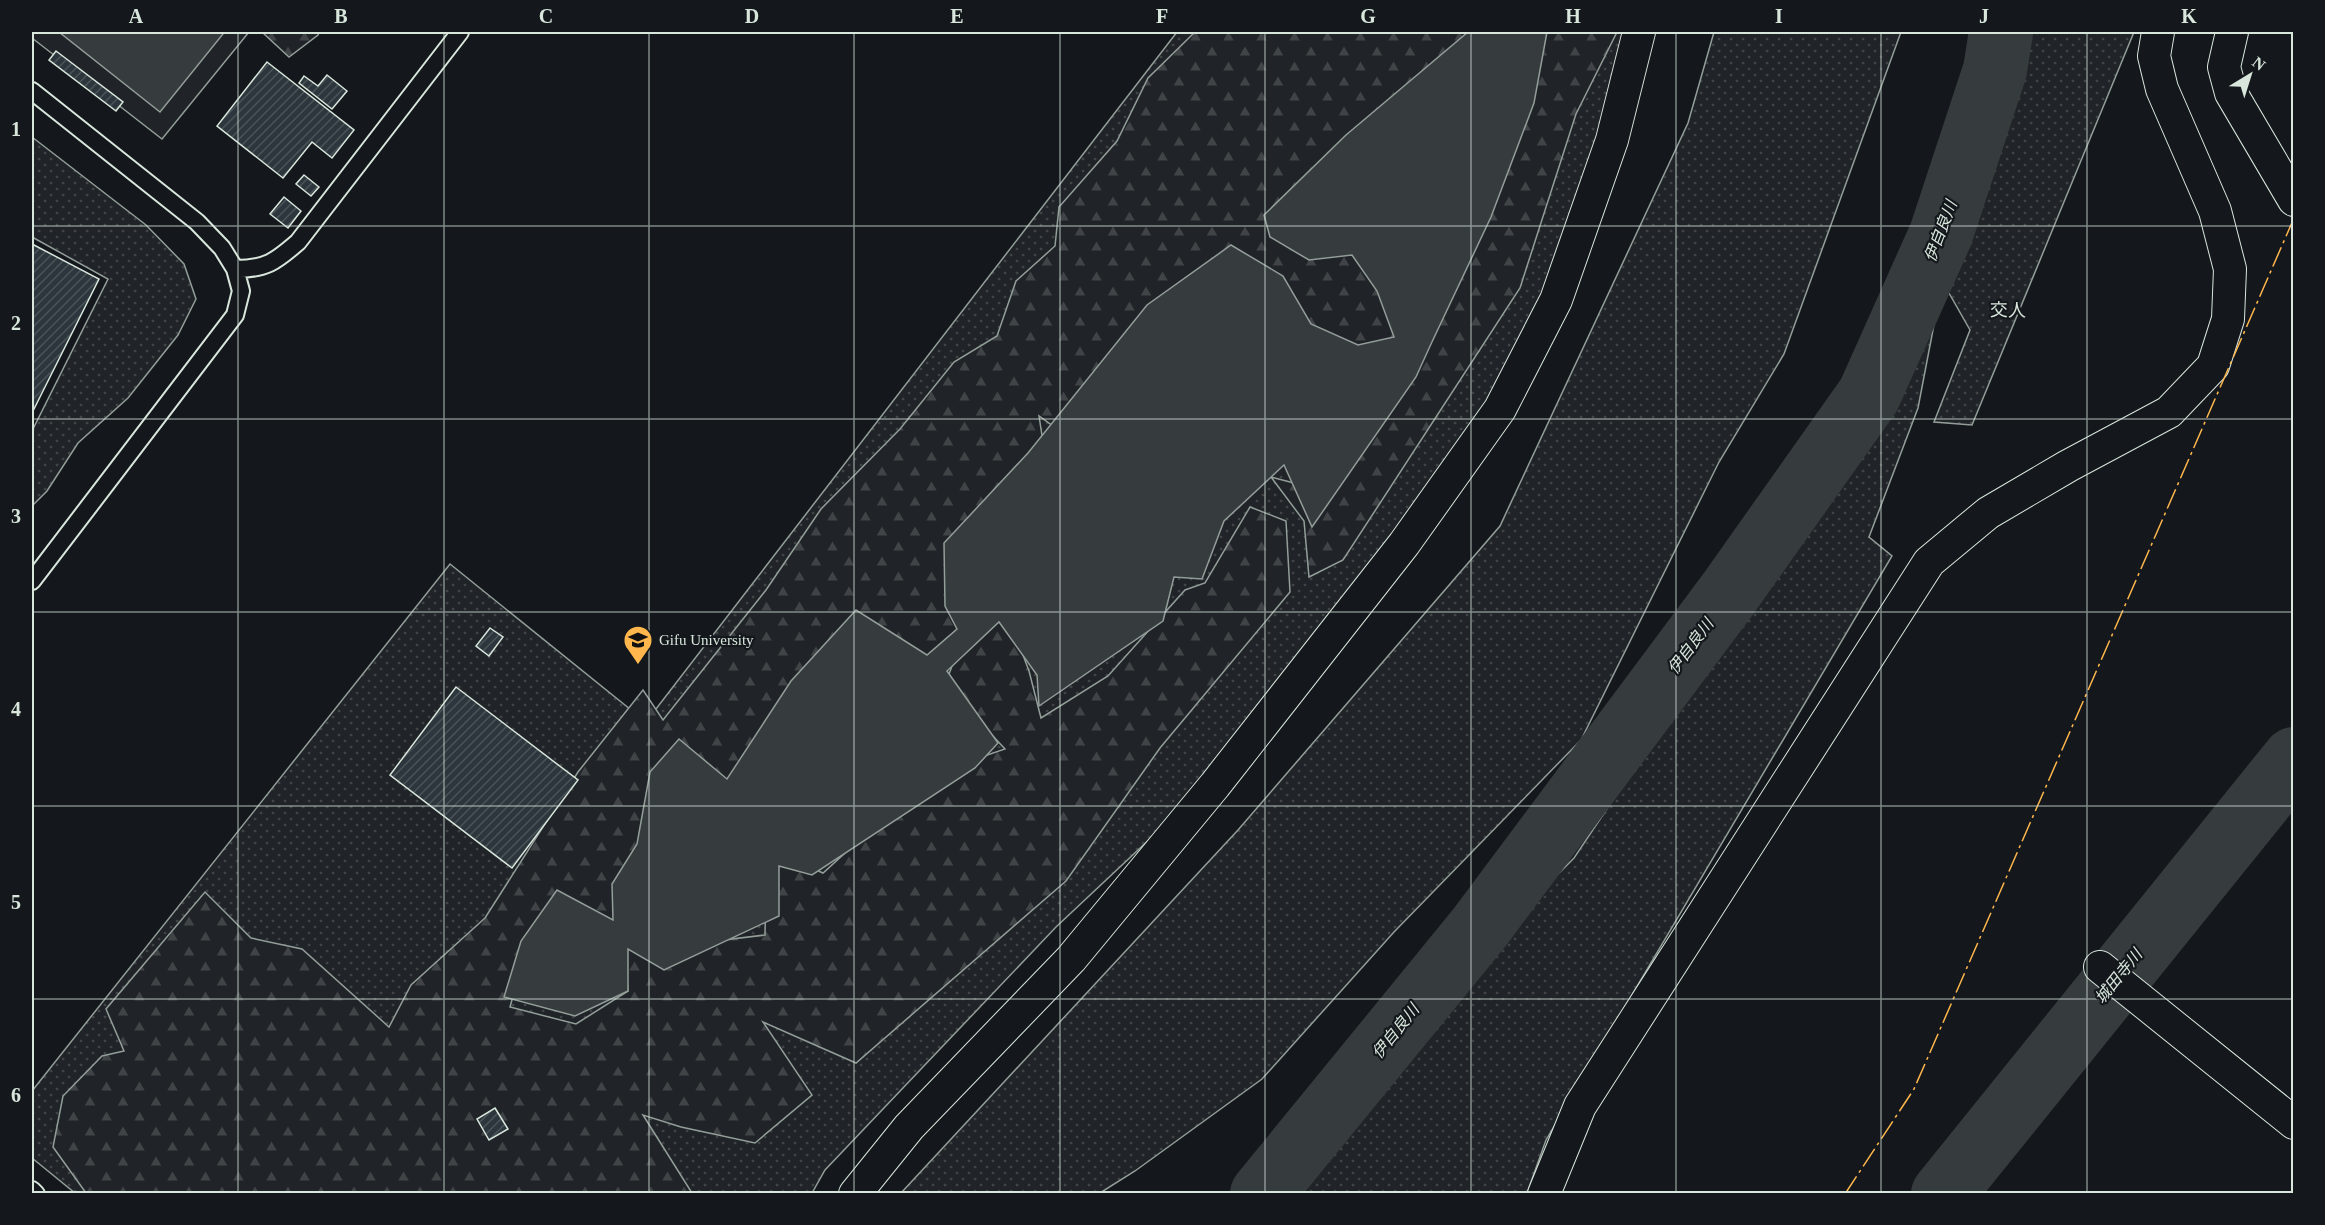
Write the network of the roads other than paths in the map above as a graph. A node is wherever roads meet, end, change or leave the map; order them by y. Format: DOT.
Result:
graph roads {
  1 [pos="460,32"];
  2 [pos="1640,32"];
  3 [pos="2158,32"];
  4 [pos="2232,32"];
  5 [pos="32,91"];
  6 [pos="2294,200"];
  7 [pos="235,269"];
  8 [pos="32,581"];
  9 [pos="2100,967"];
  10 [pos="2294,1124"];
  11 [pos="32,1190"];
  12 [pos="36,1194"];
  13 [pos="855,1194"];
  14 [pos="1544,1194"];
  1 -- 7 [label="lane"];
  2 -- 13 [label="street"];
  3 -- 14 [label="street"];
  4 -- 6 [label="street"];
  5 -- 7 [label="lane"];
  7 -- 8 [label="lane"];
  9 -- 10 [label="street"];
  11 -- 12 [label="lane"];
}
